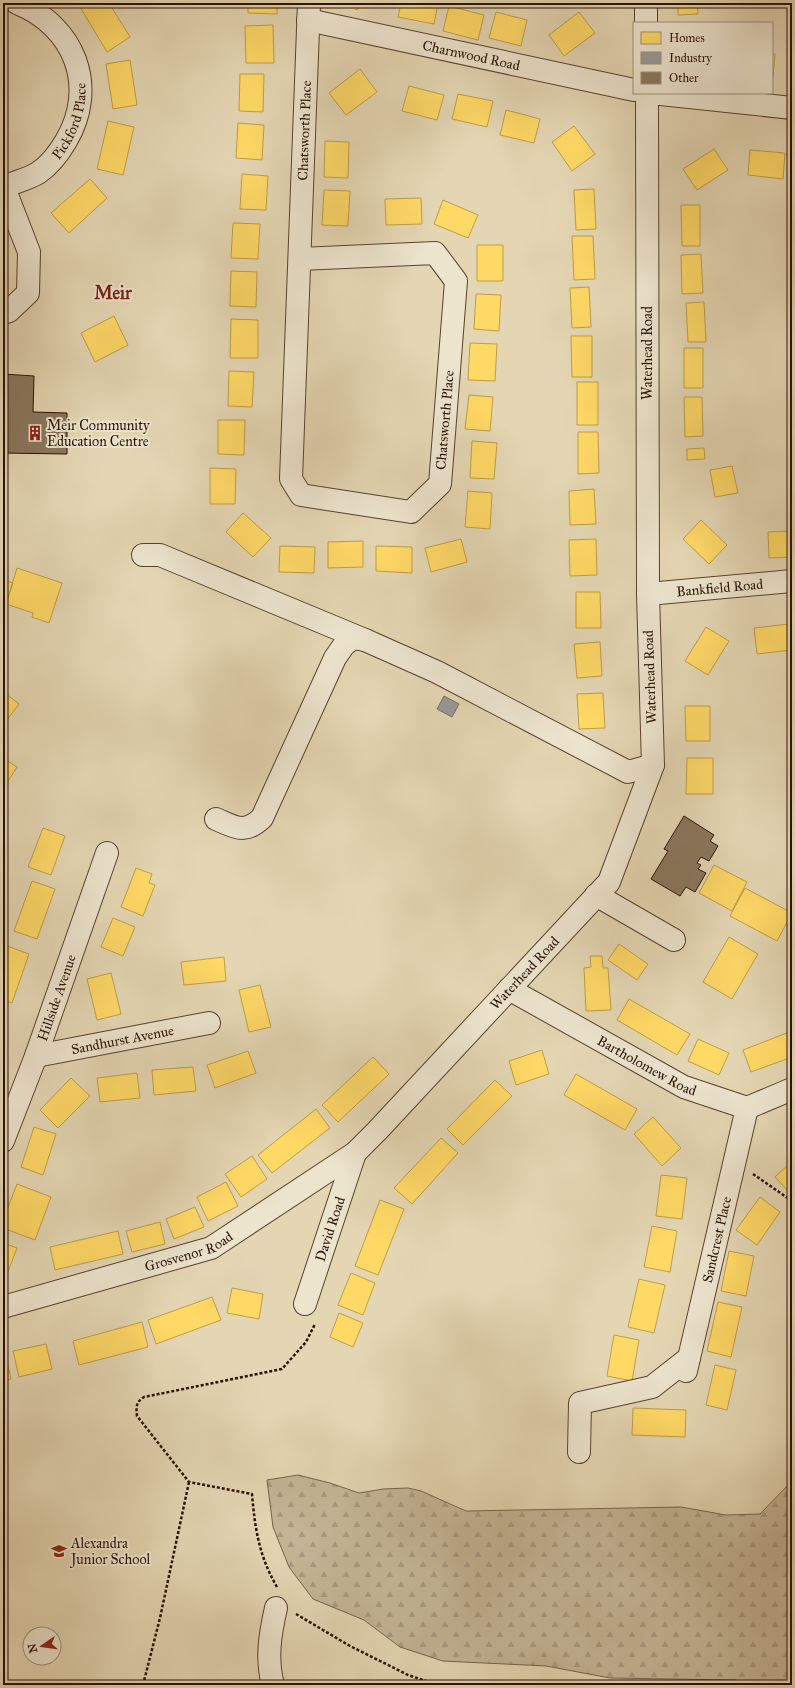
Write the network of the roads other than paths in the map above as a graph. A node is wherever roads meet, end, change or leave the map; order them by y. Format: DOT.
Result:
graph roads {
  1 [pos="17,3"];
  2 [pos="646,3"];
  3 [pos="308,11"];
  4 [pos="646,22"];
  5 [pos="633,90"];
  6 [pos="647,94"];
  7 [pos="660,94"];
  8 [pos="792,108"];
  9 [pos="3,186"];
  10 [pos="300,259"];
  11 [pos="3,313"];
  12 [pos="143,555"];
  13 [pos="792,581"];
  14 [pos="648,594"];
  15 [pos="365,640"];
  16 [pos="653,765"];
  17 [pos="216,819"];
  18 [pos="108,853"];
  19 [pos="596,895"];
  20 [pos="674,940"];
  21 [pos="509,989"];
  22 [pos="209,1023"];
  23 [pos="36,1056"];
  24 [pos="792,1089"];
  25 [pos="747,1108"];
  26 [pos="3,1141"];
  27 [pos="354,1154"];
  28 [pos="3,1308"];
  29 [pos="310,1313"];
  30 [pos="579,1452"];
  31 [pos="283,1603"];
  32 [pos="273,1685"];
  1 -- 9 [label="street, Pickford Place"];
  2 -- 4 [label="street"];
  3 -- 5 [label="street, Charnwood Road"];
  3 -- 10 [label="street, Chatsworth Place"];
  6 -- 14 [label="street, Waterhead Road"];
  7 -- 8 [label="street"];
  9 -- 11 [label="street, Pickford Place"];
  10 -- 10 [label="street, Chatsworth Place"];
  12 -- 15 [label="street"];
  13 -- 14 [label="street, Bankfield Road"];
  14 -- 16 [label="street, Waterhead Road"];
  15 -- 16 [label="street"];
  15 -- 17 [label="street"];
  16 -- 19 [label="street, Waterhead Road"];
  18 -- 23 [label="street, Hillside Avenue"];
  19 -- 20 [label="street"];
  19 -- 21 [label="street, Waterhead Road"];
  21 -- 25 [label="street, Bartholomew Road"];
  21 -- 27 [label="street, Waterhead Road"];
  22 -- 23 [label="street, Sandhurst Avenue"];
  23 -- 26 [label="street, Hillside Avenue"];
  24 -- 25 [label="street"];
  25 -- 30 [label="street, Sandcrest Place"];
  27 -- 28 [label="street, Grosvenor Road"];
  27 -- 29 [label="street, David Road"];
  31 -- 32 [label="street"];
}
